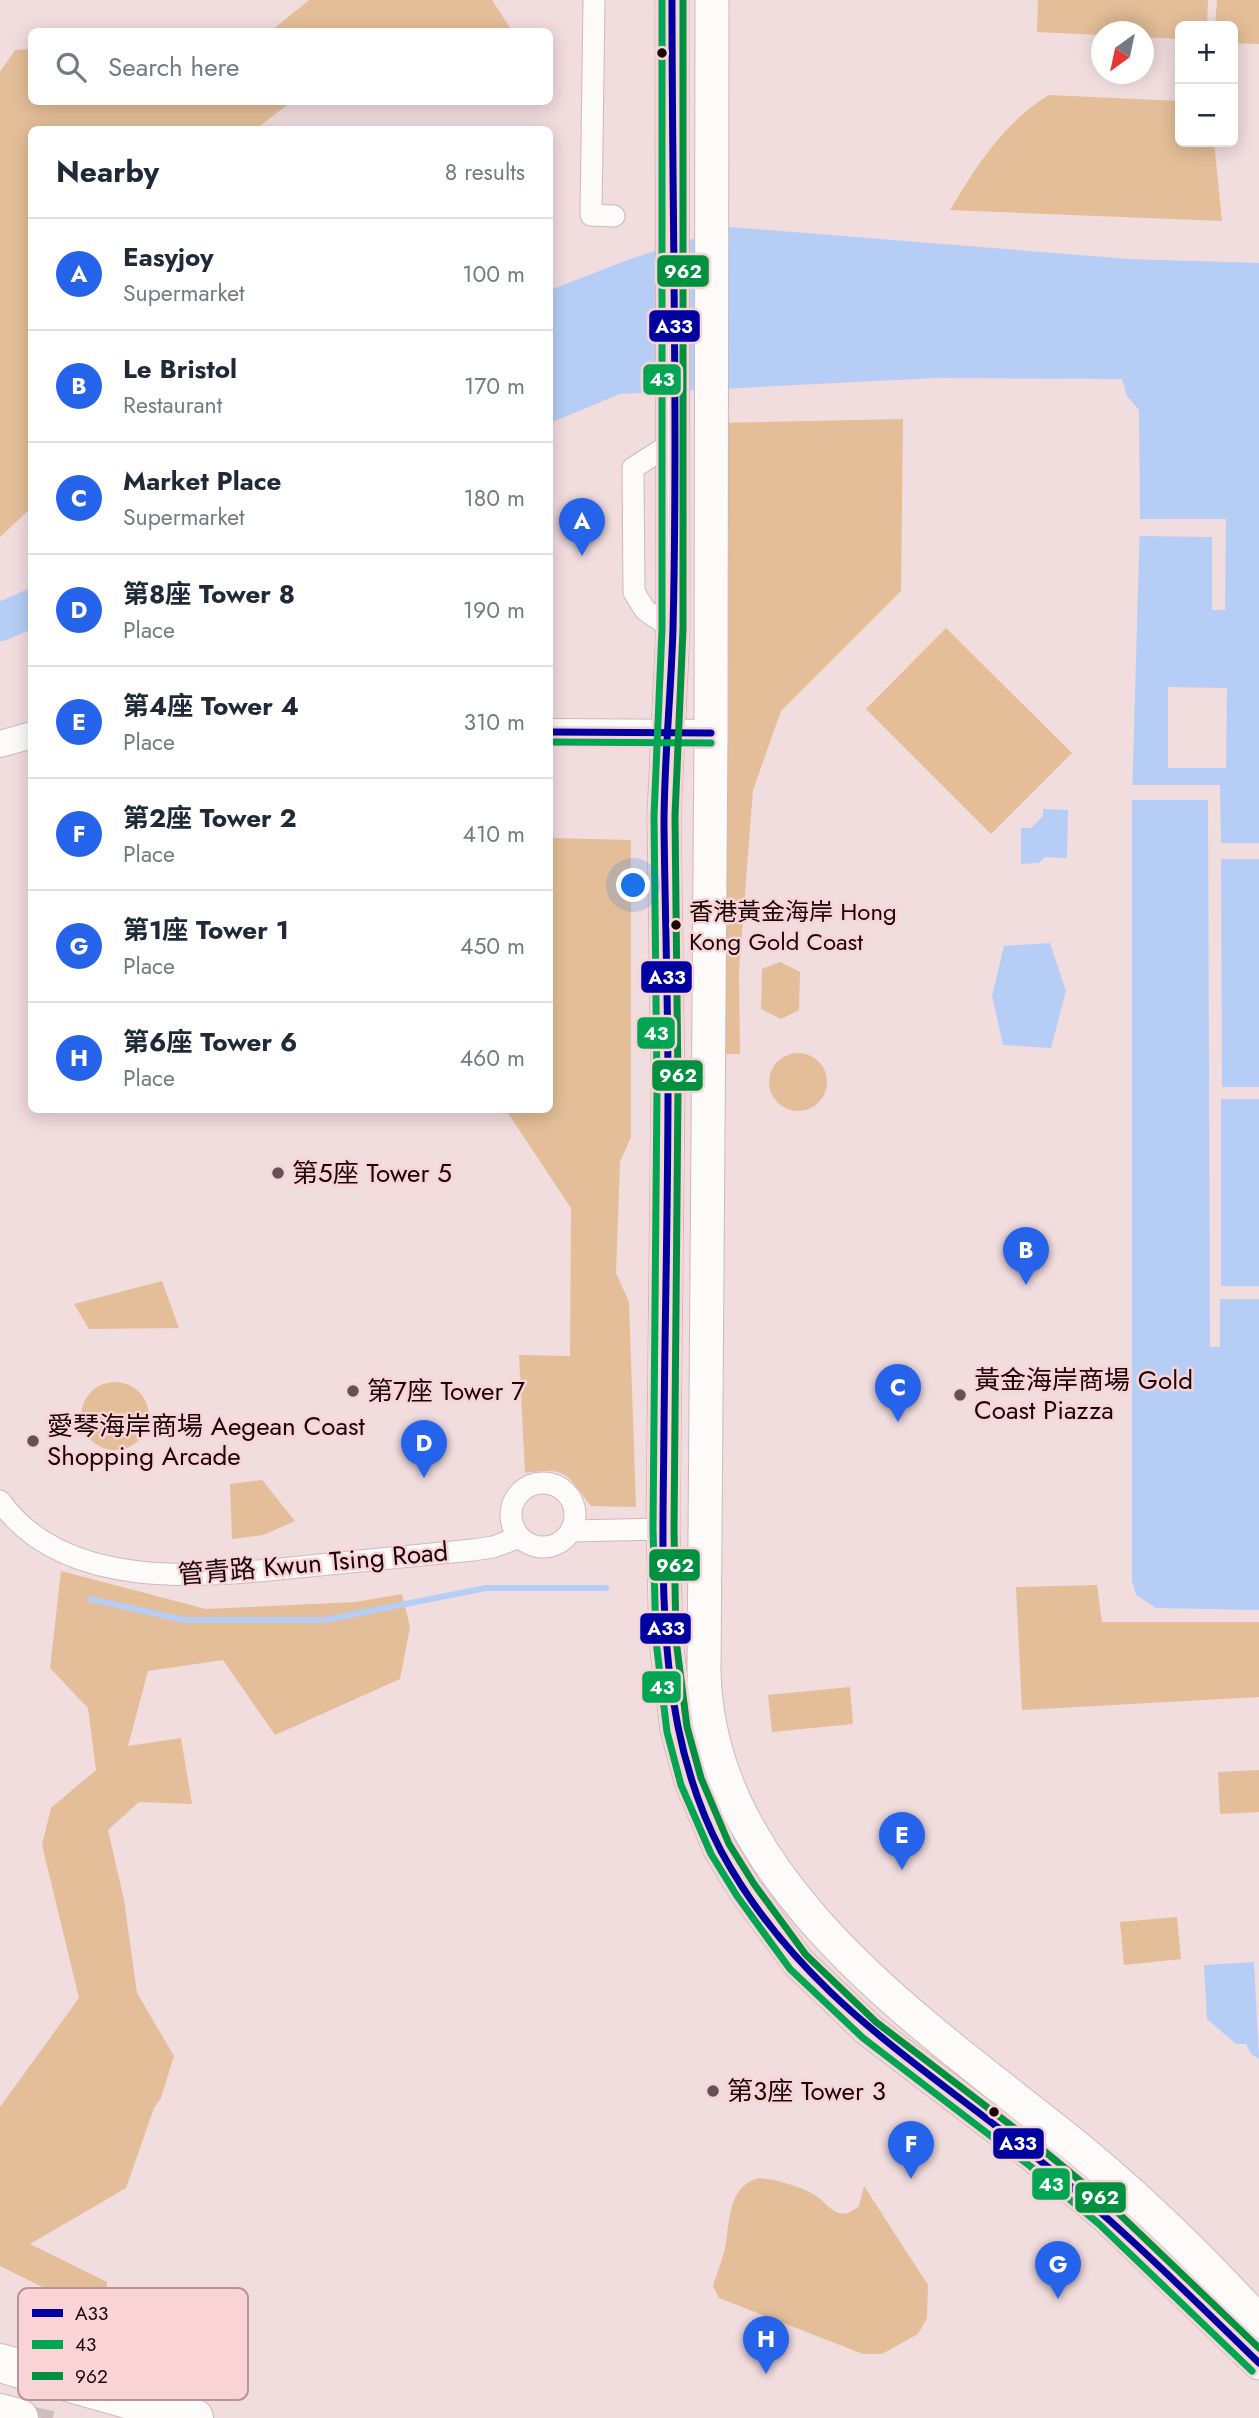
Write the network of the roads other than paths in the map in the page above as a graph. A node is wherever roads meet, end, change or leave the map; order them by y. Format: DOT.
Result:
graph roads {
  1 [pos="594,0"];
  2 [pos="672,0"];
  3 [pos="712,0"];
  4 [pos="614,216"];
  5 [pos="553,732"];
  6 [pos="667,732"];
  7 [pos="711,733"];
  8 [pos="28,736"];
  9 [pos="0,744"];
  10 [pos="0,1501"];
  11 [pos="663,1529"];
  12 [pos="571,1531"];
  13 [pos="520,1537"];
  14 [pos="1259,2322"];
  15 [pos="0,2363"];
  16 [pos="1259,2363"];
  17 [pos="18,2368"];
  18 [pos="131,2400"];
  19 [pos="0,2413"];
  20 [pos="19,2418"];
  21 [pos="194,2418"];
  1 -- 4 [label="street"];
  2 -- 6 [label="main road"];
  3 -- 7 [label="main road"];
  5 -- 6 [label="street"];
  6 -- 7 [label="street"];
  6 -- 11 [label="main road"];
  7 -- 14 [label="main road"];
  8 -- 9 [label="street"];
  10 -- 13 [label="street, 管青路 Kwun Tsing Road"];
  11 -- 12 [label="street"];
  11 -- 16 [label="main road"];
  12 -- 13 [label="street"];
  12 -- 13 [label="street"];
  15 -- 17 [label="highway"];
  18 -- 21 [label="highway"];
  19 -- 20 [label="highway"];
}
